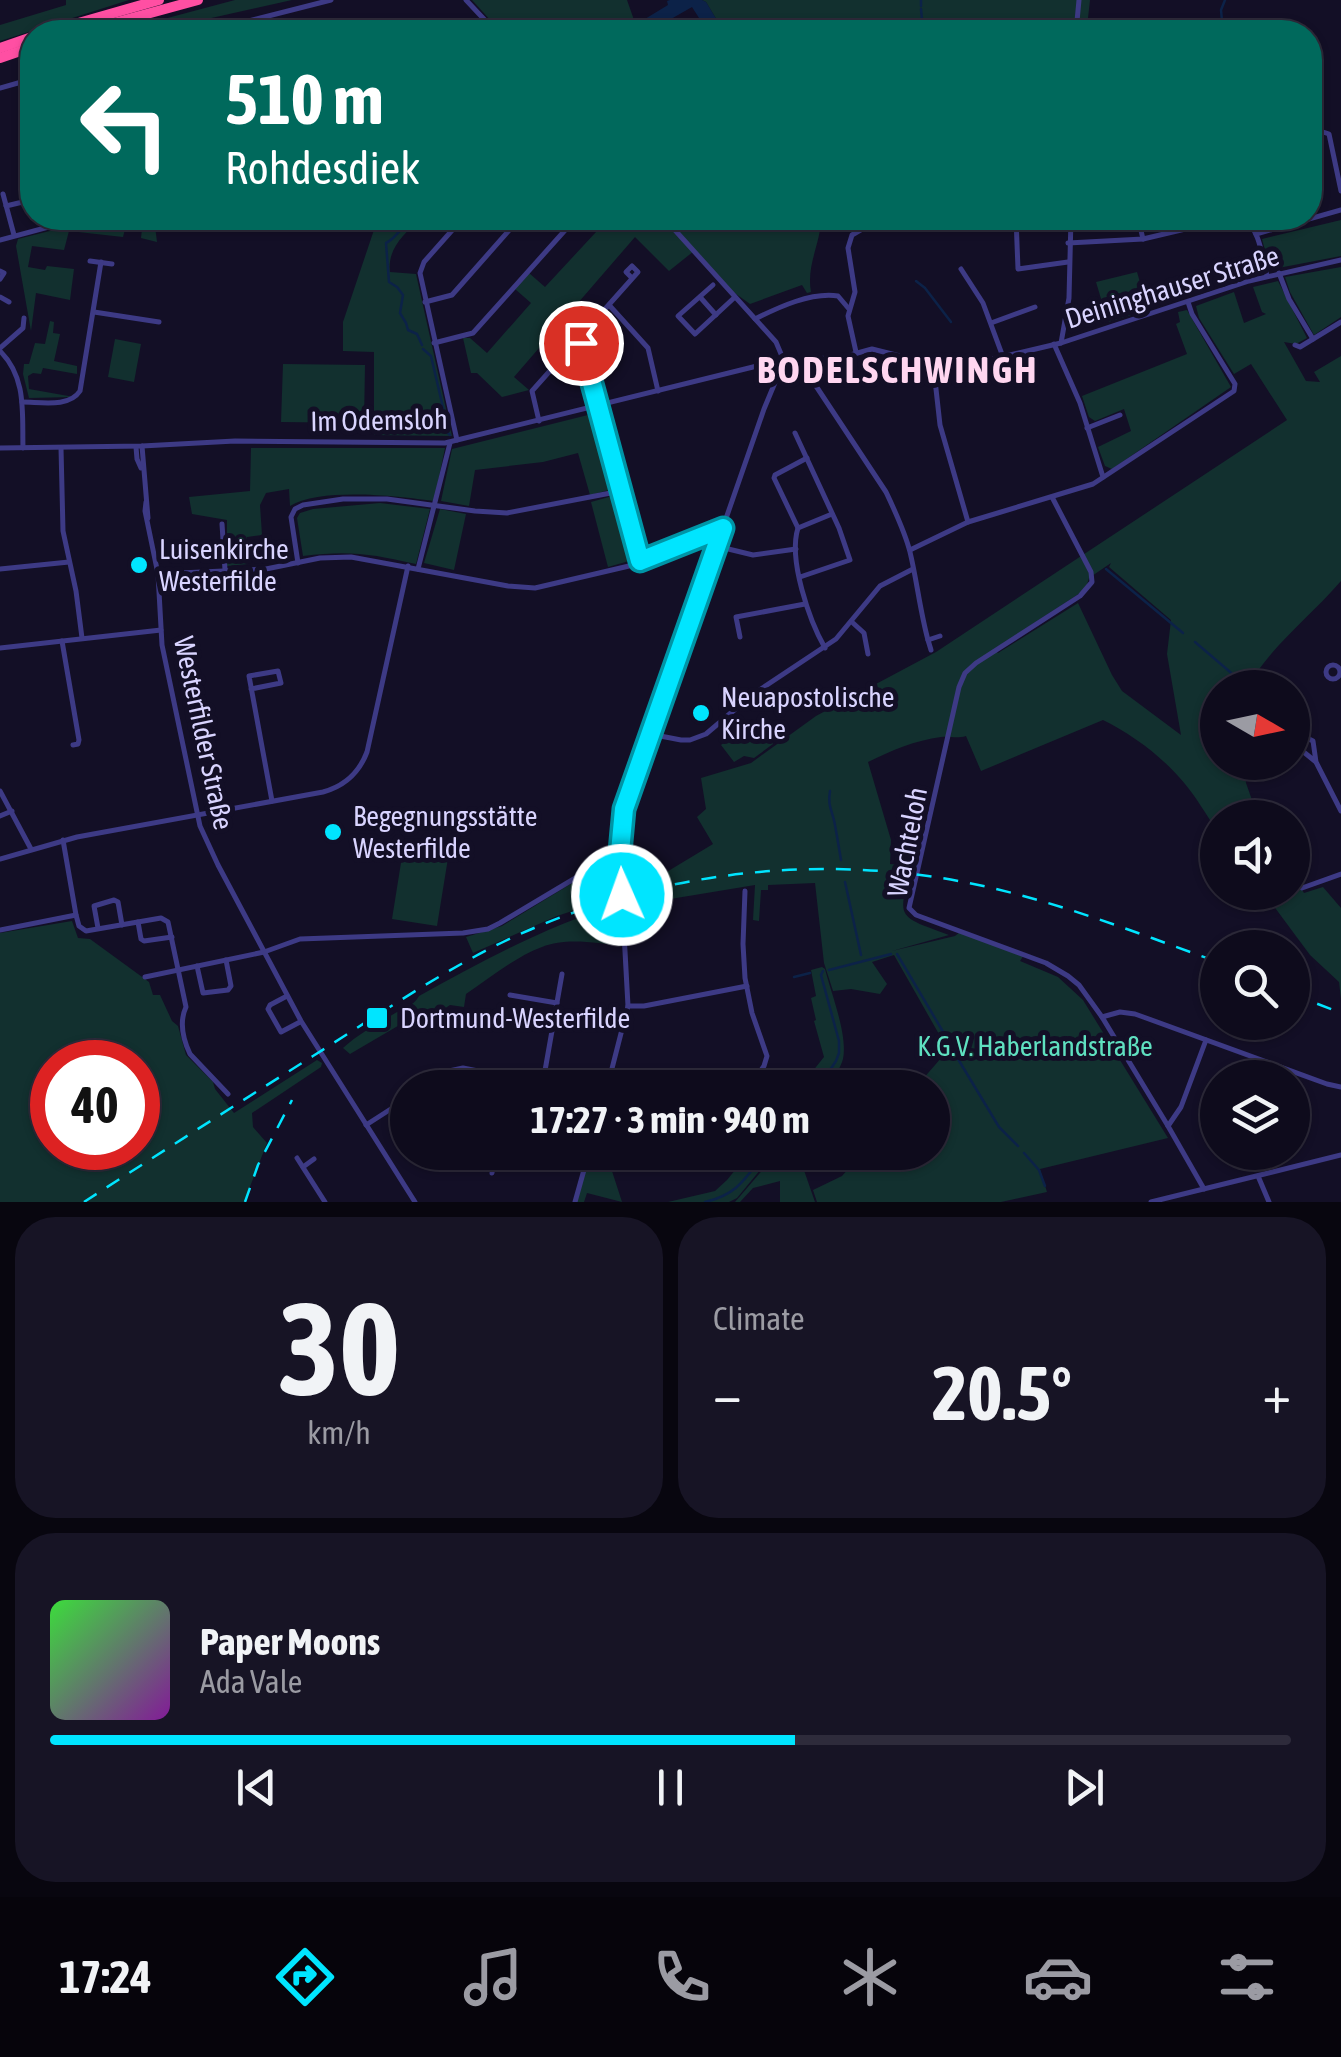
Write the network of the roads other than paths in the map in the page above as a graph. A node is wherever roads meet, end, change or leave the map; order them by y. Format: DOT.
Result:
graph roads {
  1 [pos="159,0"];
  2 [pos="198,0"];
  3 [pos="332,0"];
  4 [pos="466,0"];
  5 [pos="89,20"];
  6 [pos="125,20"];
  7 [pos="253,20"];
  8 [pos="485,20"];
  9 [pos="1322,132"];
  10 [pos="1341,191"];
  11 [pos="3,194"];
  12 [pos="20,202"];
  13 [pos="6,206"];
  14 [pos="33,230"];
  15 [pos="453,230"];
  16 [pos="509,230"];
  17 [pos="565,230"];
  18 [pos="675,230"];
  19 [pos="862,230"];
  20 [pos="1016,230"];
  21 [pos="1069,230"];
  22 [pos="1141,230"];
  23 [pos="1176,230"];
  24 [pos="1255,230"];
  25 [pos="1270,230"];
  26 [pos="1256,234"];
  27 [pos="14,236"];
  28 [pos="0,240"];
  29 [pos="1143,240"];
  30 [pos="1068,243"];
  31 [pos="1341,260"];
  32 [pos="90,261"];
  33 [pos="101,262"];
  34 [pos="1068,262"];
  35 [pos="112,264"];
  36 [pos="962,270"];
  37 [pos="0,271"];
  38 [pos="1279,273"];
  39 [pos="1267,276"];
  40 [pos="632,278"];
  41 [pos="0,280"];
  42 [pos="713,284"];
  43 [pos="0,296"];
  44 [pos="700,296"];
  45 [pos="736,297"];
  46 [pos="9,302"];
  47 [pos="425,302"];
  48 [pos="1188,302"];
  49 [pos="608,304"];
  50 [pos="1035,307"];
  51 [pos="848,308"];
  52 [pos="94,312"];
  53 [pos="716,315"];
  54 [pos="758,317"];
  55 [pos="24,318"];
  56 [pos="158,322"];
  57 [pos="1341,322"];
  58 [pos="991,323"];
  59 [pos="577,339"];
  60 [pos="1312,339"];
  61 [pos="434,343"];
  62 [pos="1057,343"];
  63 [pos="1295,345"];
  64 [pos="0,350"];
  65 [pos="856,352"];
  66 [pos="1003,358"];
  67 [pos="810,359"];
  68 [pos="784,361"];
  69 [pos="778,369"];
  70 [pos="934,371"];
  71 [pos="658,391"];
  72 [pos="22,402"];
  73 [pos="598,406"];
  74 [pos="1120,414"];
  75 [pos="540,421"];
  76 [pos="1088,428"];
  77 [pos="795,433"];
  78 [pos="453,442"];
  79 [pos="139,447"];
  80 [pos="0,448"];
  81 [pos="23,448"];
  82 [pos="61,448"];
  83 [pos="807,458"];
  84 [pos="1103,478"];
  85 [pos="622,492"];
  86 [pos="1052,497"];
  87 [pos="435,504"];
  88 [pos="832,514"];
  89 [pos="968,522"];
  90 [pos="222,524"];
  91 [pos="723,528"];
  92 [pos="798,528"];
  93 [pos="716,546"];
  94 [pos="796,549"];
  95 [pos="910,550"];
  96 [pos="640,561"];
  97 [pos="70,562"];
  98 [pos="298,563"];
  99 [pos="408,566"];
  100 [pos="418,568"];
  101 [pos="0,569"];
  102 [pos="913,570"];
  103 [pos="225,571"];
  104 [pos="158,574"];
  105 [pos="800,577"];
  106 [pos="805,604"];
  107 [pos="852,622"];
  108 [pos="161,630"];
  109 [pos="741,635"];
  110 [pos="940,636"];
  111 [pos="82,638"];
  112 [pos="928,640"];
  113 [pos="62,641"];
  114 [pos="0,648"];
  115 [pos="825,648"];
  116 [pos="931,650"];
  117 [pos="868,654"];
  118 [pos="251,689"];
  119 [pos="650,734"];
  120 [pos="74,745"];
  121 [pos="1316,762"];
  122 [pos="0,791"];
  123 [pos="272,801"];
  124 [pos="12,811"];
  125 [pos="1341,811"];
  126 [pos="196,814"];
  127 [pos="0,816"];
  128 [pos="63,840"];
  129 [pos="31,849"];
  130 [pos="620,852"];
  131 [pos="0,859"];
  132 [pos="1341,874"];
  133 [pos="1310,885"];
  134 [pos="746,891"];
  135 [pos="732,903"];
  136 [pos="744,904"];
  137 [pos="76,915"];
  138 [pos="138,922"];
  139 [pos="122,924"];
  140 [pos="0,930"];
  141 [pos="98,930"];
  142 [pos="172,937"];
  143 [pos="264,952"];
  144 [pos="226,960"];
  145 [pos="197,966"];
  146 [pos="179,970"];
  147 [pos="562,974"];
  148 [pos="145,977"];
  149 [pos="746,986"];
  150 [pos="510,995"];
  151 [pos="287,996"];
  152 [pos="557,1003"];
  153 [pos="628,1006"];
  154 [pos="1102,1017"];
  155 [pos="301,1022"];
  156 [pos="1200,1038"];
  157 [pos="1206,1040"];
  158 [pos="545,1070"];
  159 [pos="612,1070"];
  160 [pos="761,1070"];
  161 [pos="1341,1087"];
  162 [pos="228,1094"];
  163 [pos="390,1110"];
  164 [pos="366,1126"];
  165 [pos="1168,1126"];
  166 [pos="1341,1155"];
  167 [pos="297,1158"];
  168 [pos="314,1159"];
  169 [pos="303,1167"];
  170 [pos="493,1170"];
  171 [pos="584,1170"];
  172 [pos="492,1173"];
  173 [pos="1258,1176"];
  174 [pos="1204,1189"];
  175 [pos="323,1199"];
  176 [pos="311,1202"];
  177 [pos="416,1202"];
  178 [pos="575,1202"];
  179 [pos="1151,1202"];
  180 [pos="1268,1202"];
  1 -- 5 [label="highway"];
  2 -- 6 [label="highway"];
  3 -- 7 [label="street"];
  4 -- 8 [label="street"];
  9 -- 10 [label="street"];
  11 -- 13 [label="street"];
  12 -- 13 [label="street"];
  13 -- 27 [label="street"];
  14 -- 27 [label="street"];
  15 -- 47 [label="street"];
  16 -- 47 [label="street"];
  17 -- 61 [label="street"];
  18 -- 45 [label="street"];
  19 -- 51 [label="street"];
  20 -- 34 [label="street"];
  21 -- 30 [label="street"];
  22 -- 29 [label="street"];
  23 -- 29 [label="street"];
  24 -- 26 [label="street"];
  25 -- 26 [label="street"];
  26 -- 39 [label="street"];
  27 -- 28 [label="street"];
  29 -- 30 [label="street"];
  30 -- 34 [label="street"];
  31 -- 38 [label="street, Deininghauser Straße"];
  32 -- 33 [label="street"];
  33 -- 35 [label="street"];
  33 -- 52 [label="street"];
  34 -- 62 [label="street"];
  36 -- 58 [label="street"];
  37 -- 41 [label="street"];
  38 -- 39 [label="street, Deininghauser Straße"];
  38 -- 60 [label="street"];
  39 -- 48 [label="street, Deininghauser Straße"];
  40 -- 49 [label="street"];
  42 -- 44 [label="street"];
  43 -- 46 [label="street"];
  44 -- 53 [label="street"];
  44 -- 53 [label="street"];
  45 -- 53 [label="street"];
  45 -- 54 [label="street"];
  47 -- 61 [label="street"];
  48 -- 62 [label="street, Deininghauser Straße"];
  48 -- 84 [label="street"];
  49 -- 59 [label="street"];
  49 -- 71 [label="street"];
  50 -- 58 [label="street"];
  51 -- 54 [label="street"];
  51 -- 65 [label="street"];
  52 -- 56 [label="street"];
  52 -- 72 [label="street"];
  54 -- 68 [label="street"];
  55 -- 64 [label="street"];
  57 -- 60 [label="street"];
  58 -- 66 [label="street"];
  59 -- 73 [label="street"];
  59 -- 75 [label="street"];
  60 -- 63 [label="street"];
  61 -- 78 [label="street"];
  62 -- 66 [label="street, Deininghauser Straße"];
  62 -- 76 [label="street"];
  64 -- 72 [label="street"];
  65 -- 67 [label="street"];
  65 -- 70 [label="street"];
  66 -- 70 [label="street, Deininghauser Straße"];
  67 -- 68 [label="street"];
  67 -- 95 [label="street"];
  68 -- 69 [label="street"];
  69 -- 71 [label="street, Im Odemsloh"];
  69 -- 91 [label="street"];
  70 -- 89 [label="street"];
  71 -- 73 [label="street, Im Odemsloh"];
  72 -- 81 [label="street"];
  73 -- 75 [label="street, Im Odemsloh"];
  73 -- 85 [label="street"];
  74 -- 76 [label="street"];
  75 -- 78 [label="street, Im Odemsloh"];
  76 -- 84 [label="street"];
  77 -- 83 [label="street"];
  78 -- 79 [label="street, Im Odemsloh"];
  78 -- 87 [label="street"];
  79 -- 82 [label="street, Im Odemsloh"];
  79 -- 104 [label="street, Westerfilder Straße"];
  80 -- 81 [label="street, Im Odemsloh"];
  81 -- 82 [label="street, Im Odemsloh"];
  82 -- 97 [label="street"];
  83 -- 88 [label="street"];
  83 -- 92 [label="street"];
  84 -- 86 [label="street"];
  85 -- 87 [label="street"];
  85 -- 96 [label="street"];
  86 -- 89 [label="street"];
  86 -- 154 [label="street, Wachteloh"];
  87 -- 98 [label="street"];
  87 -- 100 [label="street"];
  88 -- 92 [label="street"];
  88 -- 105 [label="street"];
  89 -- 95 [label="street"];
  90 -- 103 [label="street"];
  91 -- 93 [label="street"];
  91 -- 96 [label="street"];
  92 -- 94 [label="street"];
  93 -- 94 [label="street"];
  93 -- 119 [label="street"];
  94 -- 105 [label="street"];
  95 -- 102 [label="street"];
  96 -- 100 [label="street"];
  97 -- 101 [label="street"];
  97 -- 111 [label="street"];
  98 -- 99 [label="street"];
  98 -- 103 [label="street"];
  99 -- 100 [label="street"];
  99 -- 123 [label="street"];
  102 -- 107 [label="street"];
  102 -- 112 [label="street"];
  103 -- 104 [label="street"];
  104 -- 108 [label="street, Westerfilder Straße"];
  105 -- 106 [label="street"];
  106 -- 109 [label="street"];
  106 -- 115 [label="street"];
  107 -- 115 [label="street"];
  107 -- 117 [label="street"];
  108 -- 111 [label="street"];
  108 -- 126 [label="street, Westerfilder Straße"];
  110 -- 112 [label="street"];
  111 -- 113 [label="street"];
  112 -- 116 [label="street"];
  113 -- 114 [label="street"];
  113 -- 120 [label="street"];
  115 -- 119 [label="street"];
  118 -- 118 [label="street"];
  118 -- 123 [label="street"];
  119 -- 130 [label="street"];
  121 -- 121 [label="street"];
  121 -- 125 [label="street"];
  122 -- 124 [label="street"];
  123 -- 126 [label="street"];
  124 -- 127 [label="street"];
  124 -- 129 [label="street"];
  126 -- 128 [label="street"];
  126 -- 143 [label="street, Westerfilder Straße"];
  128 -- 129 [label="street"];
  128 -- 137 [label="street"];
  129 -- 131 [label="street"];
  130 -- 143 [label="street"];
  130 -- 153 [label="street"];
  132 -- 133 [label="street"];
  134 -- 136 [label="street"];
  135 -- 136 [label="street"];
  136 -- 149 [label="street"];
  137 -- 140 [label="street"];
  137 -- 141 [label="street"];
  138 -- 139 [label="street"];
  138 -- 142 [label="street"];
  138 -- 142 [label="street"];
  139 -- 141 [label="street"];
  139 -- 141 [label="street"];
  142 -- 146 [label="street"];
  143 -- 144 [label="street"];
  143 -- 151 [label="street, Westerfilder Straße"];
  144 -- 145 [label="street"];
  144 -- 145 [label="street"];
  145 -- 146 [label="street"];
  146 -- 148 [label="street"];
  146 -- 162 [label="street"];
  147 -- 152 [label="street"];
  149 -- 153 [label="street"];
  149 -- 160 [label="street"];
  150 -- 152 [label="street"];
  151 -- 155 [label="street, Westerfilder Straße"];
  151 -- 155 [label="street"];
  152 -- 158 [label="street"];
  153 -- 159 [label="street"];
  154 -- 156 [label="street"];
  154 -- 165 [label="street, Wachteloh"];
  155 -- 164 [label="street, Westerfilder Straße"];
  157 -- 161 [label="street"];
  157 -- 165 [label="street"];
  163 -- 164 [label="street"];
  164 -- 177 [label="street, Westerfilder Straße"];
  165 -- 174 [label="street, Wachteloh"];
  166 -- 173 [label="street"];
  167 -- 169 [label="street"];
  168 -- 169 [label="street"];
  169 -- 175 [label="street"];
  170 -- 172 [label="street"];
  171 -- 178 [label="street"];
  173 -- 174 [label="street"];
  173 -- 180 [label="street"];
  174 -- 179 [label="street"];
  175 -- 176 [label="street"];
}
